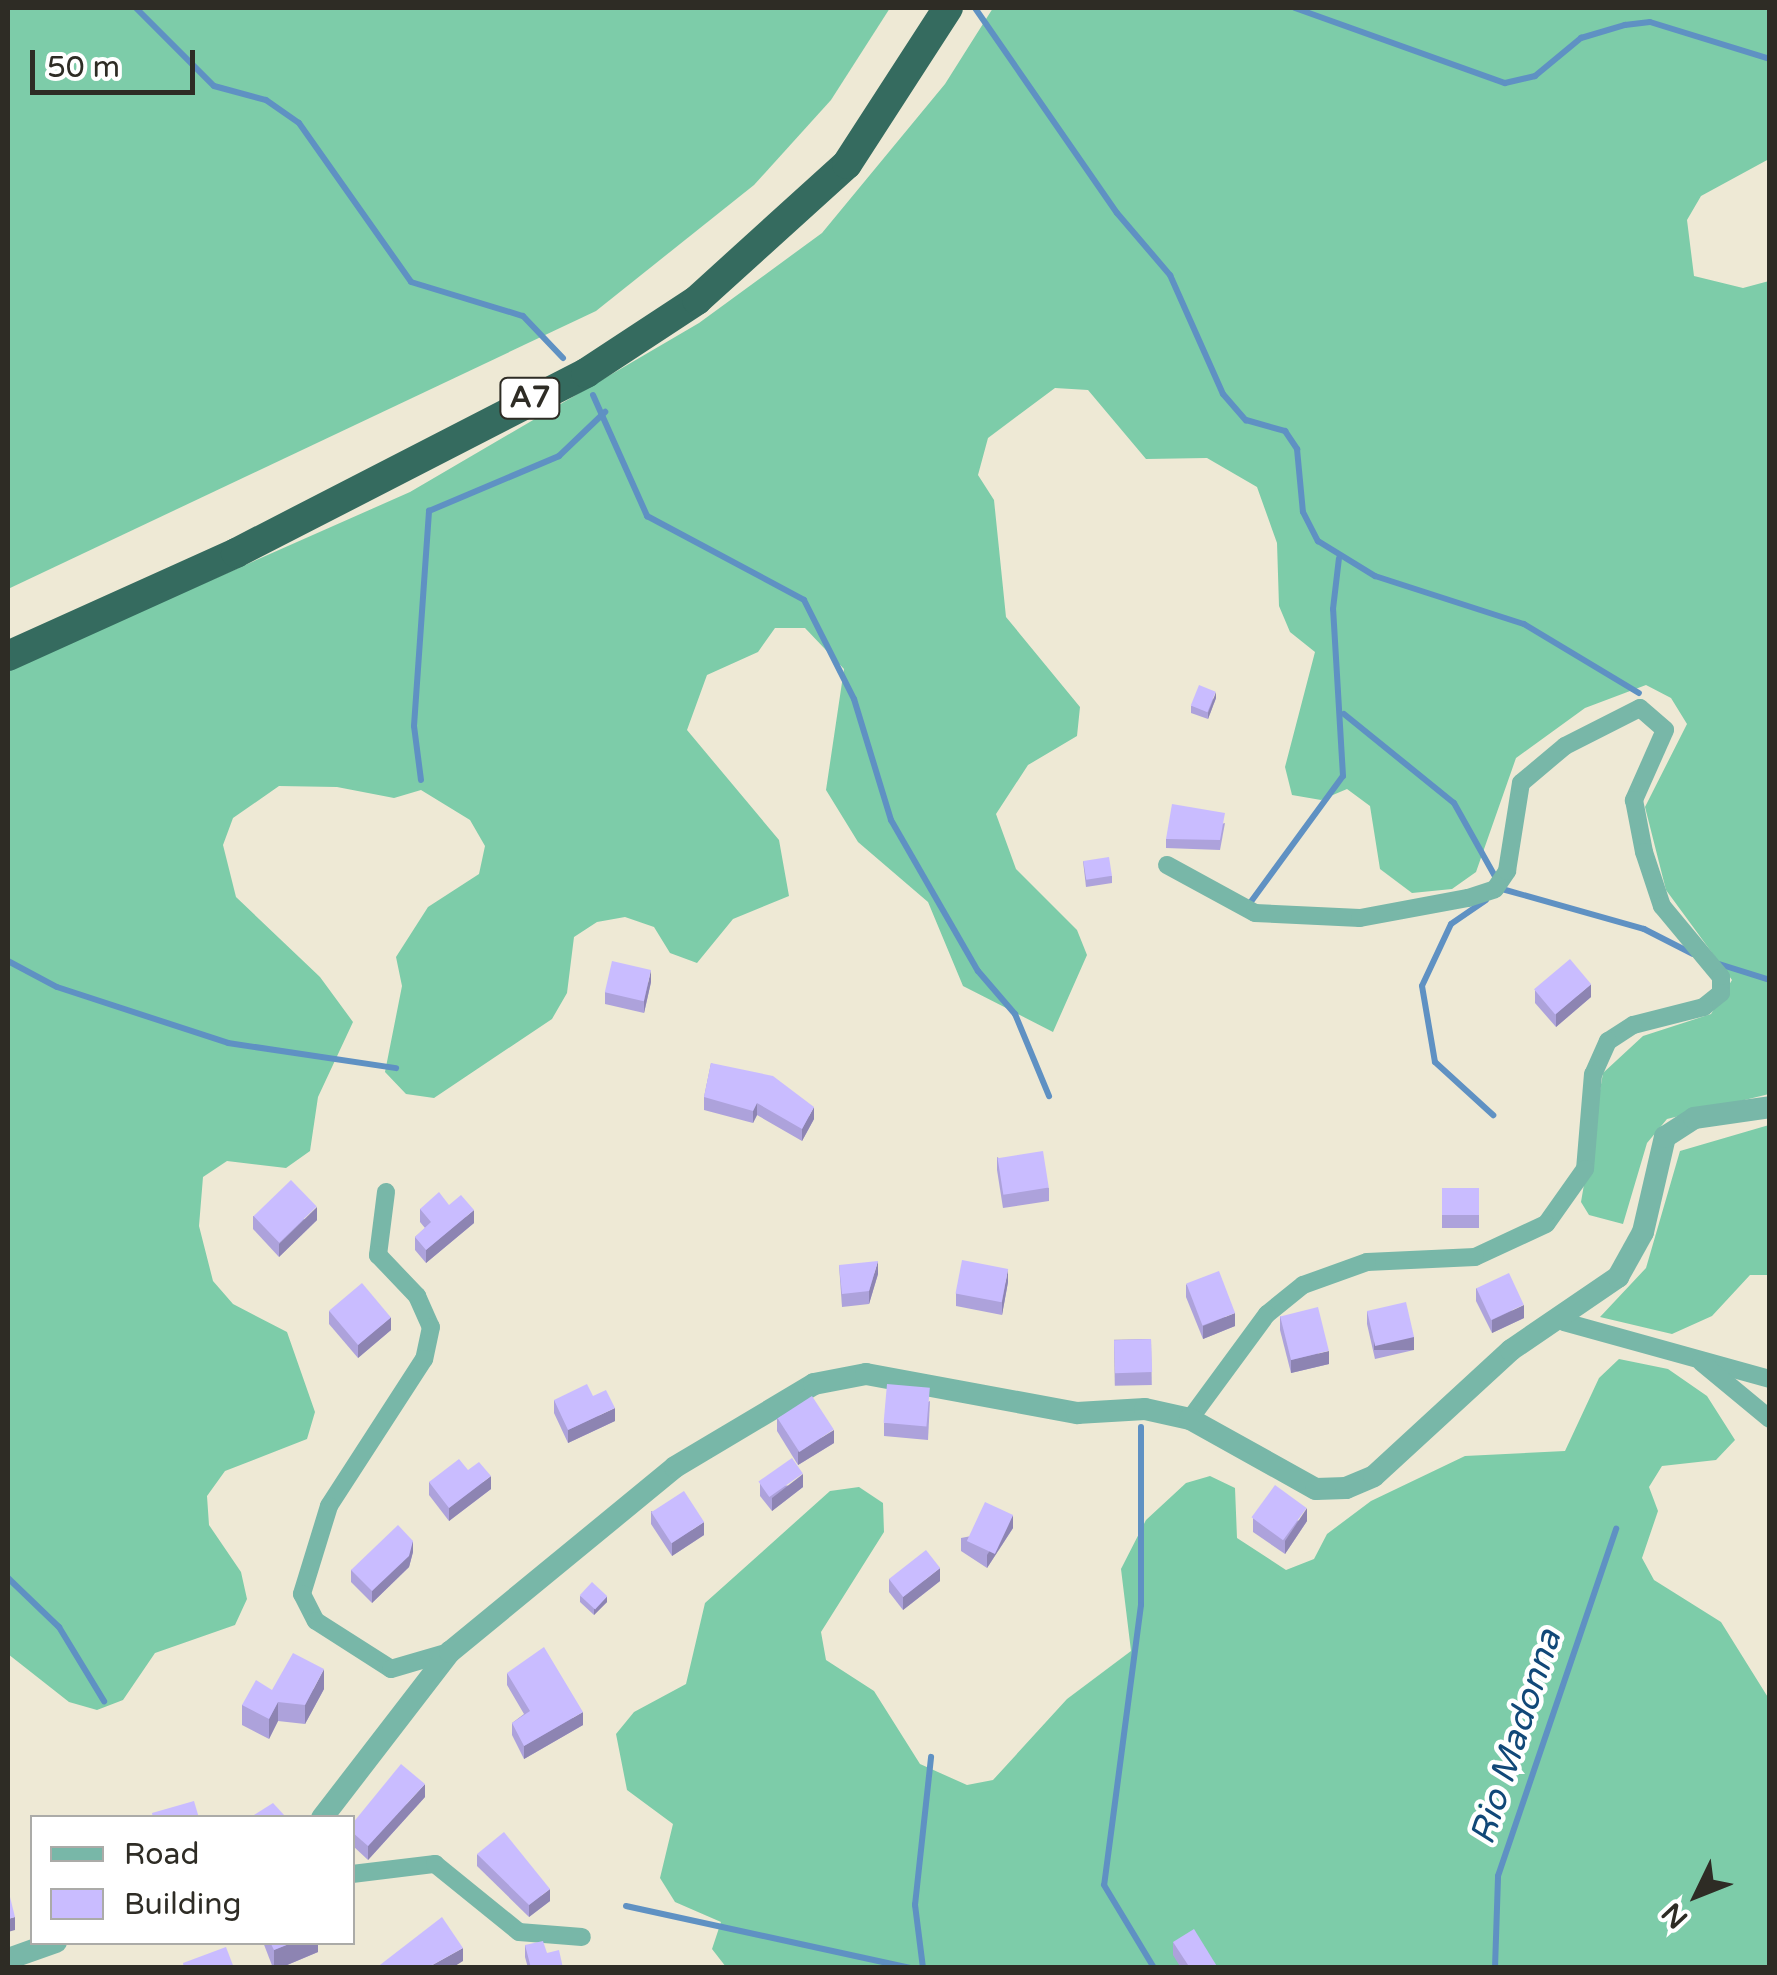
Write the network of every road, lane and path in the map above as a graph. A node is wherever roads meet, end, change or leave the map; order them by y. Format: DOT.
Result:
graph roads {
  1 [pos="948,8"];
  2 [pos="8,656"];
  3 [pos="1167,864"];
  4 [pos="1770,1107"];
  5 [pos="386,1192"];
  6 [pos="1564,1322"];
  7 [pos="1701,1362"];
  8 [pos="1770,1379"];
  9 [pos="1190,1419"];
  10 [pos="1770,1419"];
  11 [pos="450,1652"];
  12 [pos="324,1815"];
  13 [pos="355,1874"];
  14 [pos="582,1936"];
  15 [pos="48,1945"];
  16 [pos="8,1959"];
  1 -- 2 [label="highway, A7"];
  3 -- 9 [label="street"];
  4 -- 6 [label="street"];
  5 -- 11 [label="street"];
  6 -- 7 [label="street"];
  6 -- 9 [label="street"];
  7 -- 8 [label="street"];
  7 -- 10 [label="street"];
  9 -- 11 [label="street"];
  11 -- 12 [label="street"];
  13 -- 14 [label="street"];
  15 -- 16 [label="street"];
}
